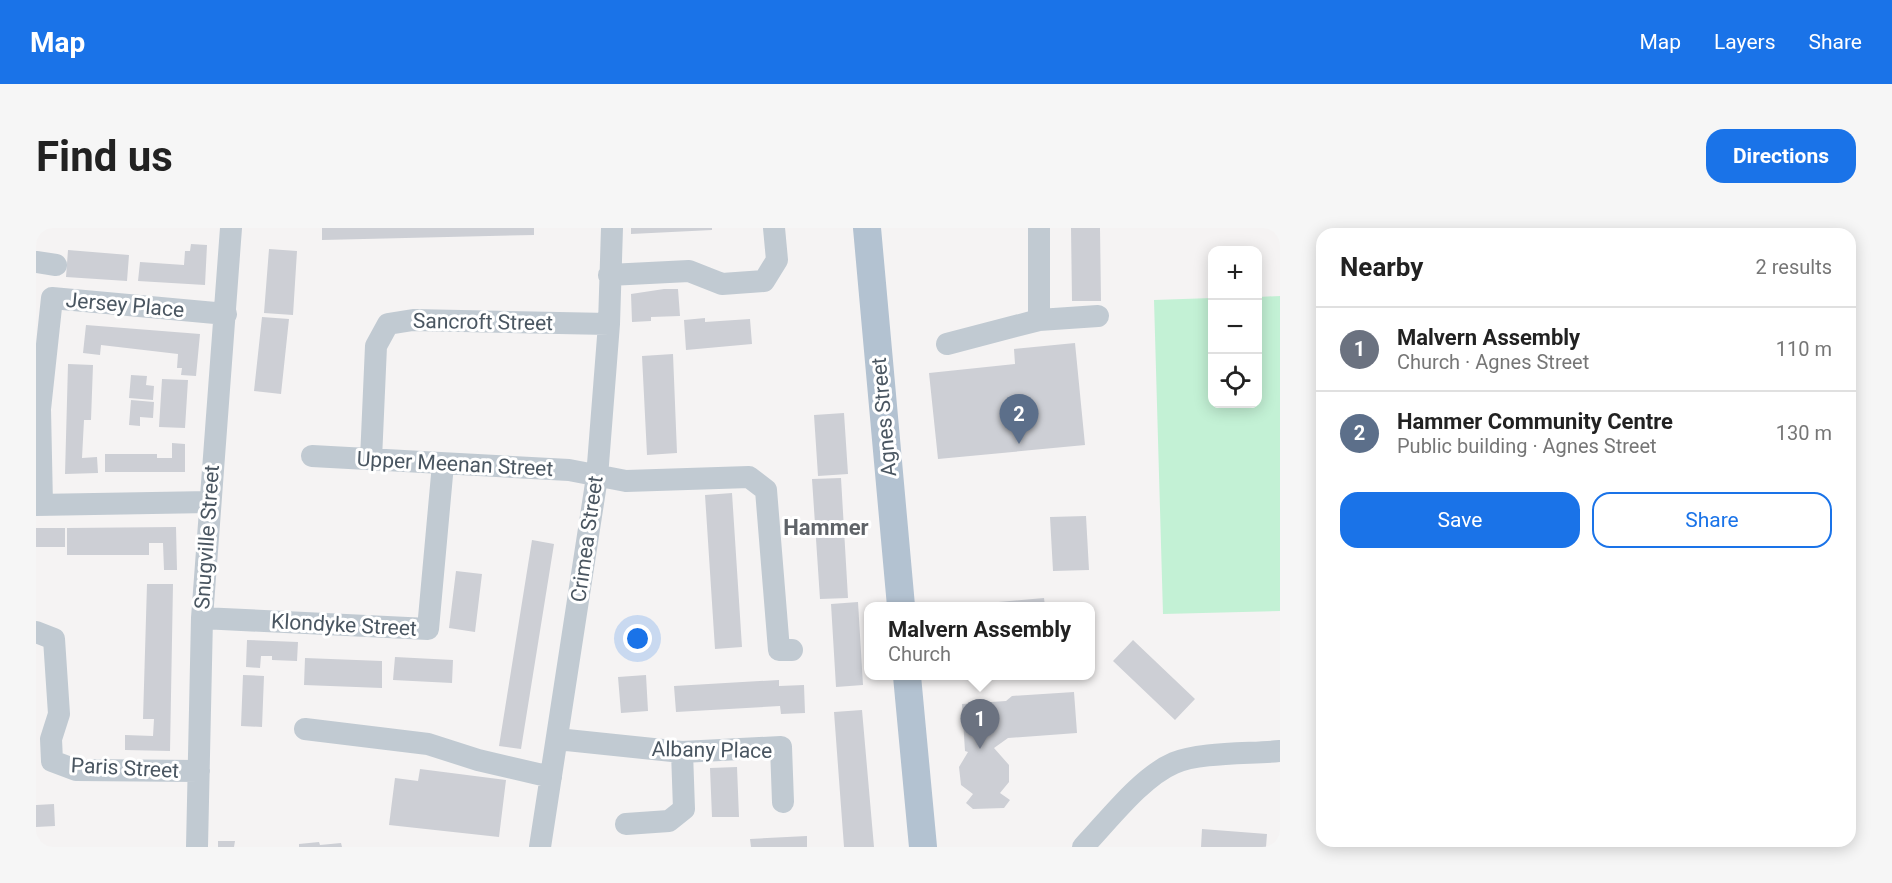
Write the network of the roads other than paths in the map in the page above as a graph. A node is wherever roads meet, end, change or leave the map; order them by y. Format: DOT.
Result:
graph roads {
  1 [pos="231,228"];
  2 [pos="612,228"];
  3 [pos="774,228"];
  4 [pos="867,228"];
  5 [pos="1039,228"];
  6 [pos="609,275"];
  7 [pos="226,314"];
  8 [pos="1098,316"];
  9 [pos="1039,320"];
  10 [pos="609,324"];
  11 [pos="947,344"];
  12 [pos="312,456"];
  13 [pos="370,459"];
  14 [pos="443,464"];
  15 [pos="597,477"];
  16 [pos="210,502"];
  17 [pos="39,505"];
  18 [pos="901,602"];
  19 [pos="202,618"];
  20 [pos="36,632"];
  21 [pos="792,650"];
  22 [pos="907,680"];
  23 [pos="305,729"];
  24 [pos="557,739"];
  25 [pos="1280,751"];
  26 [pos="682,752"];
  27 [pos="44,767"];
  28 [pos="199,771"];
  29 [pos="551,777"];
  30 [pos="783,802"];
  31 [pos="626,824"];
  32 [pos="1089,840"];
  33 [pos="197,847"];
  34 [pos="540,847"];
  35 [pos="923,847"];
  1 -- 7 [label="street, Snugville Street"];
  2 -- 6 [label="street, Crimea Street"];
  3 -- 6 [label="street"];
  4 -- 18 [label="main road, Agnes Street"];
  5 -- 9 [label="street"];
  6 -- 10 [label="street, Crimea Street"];
  7 -- 16 [label="street, Snugville Street"];
  7 -- 17 [label="street, Jersey Place"];
  8 -- 9 [label="street"];
  9 -- 11 [label="street"];
  10 -- 13 [label="street, Sancroft Street"];
  10 -- 15 [label="street, Crimea Street"];
  12 -- 13 [label="street, Upper Meenan Street"];
  13 -- 14 [label="street, Upper Meenan Street"];
  14 -- 15 [label="street, Upper Meenan Street"];
  14 -- 19 [label="street, Klondyke Street"];
  15 -- 21 [label="street, Upper Meenan Street"];
  15 -- 24 [label="street, Crimea Street"];
  16 -- 17 [label="street"];
  16 -- 19 [label="street, Snugville Street"];
  19 -- 28 [label="street, Snugville Street"];
  20 -- 27 [label="street, Paris Street"];
  22 -- 35 [label="main road"];
  23 -- 29 [label="street"];
  24 -- 26 [label="street, Albany Place"];
  24 -- 29 [label="street, Crimea Street"];
  25 -- 32 [label="street"];
  26 -- 30 [label="street, Albany Place"];
  26 -- 31 [label="street"];
  27 -- 28 [label="street, Paris Street"];
  28 -- 33 [label="street, Snugville Street"];
  29 -- 34 [label="street, Crimea Street"];
}
